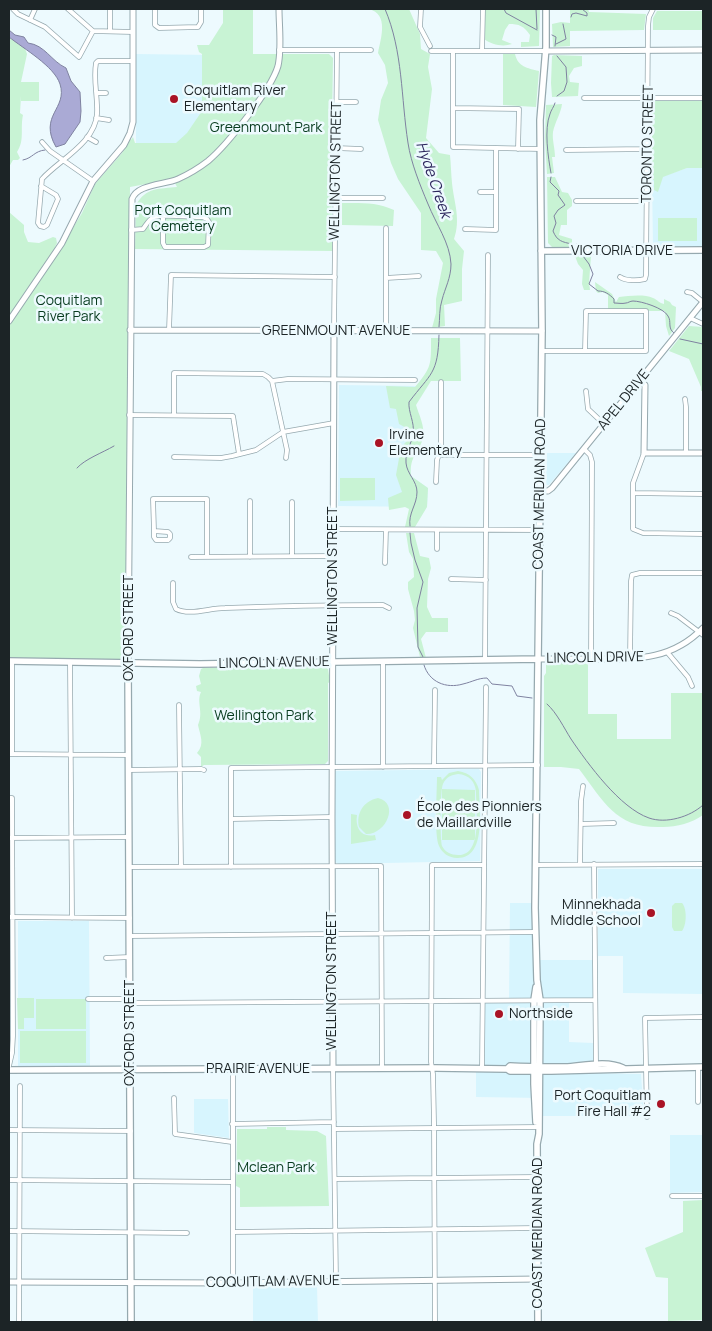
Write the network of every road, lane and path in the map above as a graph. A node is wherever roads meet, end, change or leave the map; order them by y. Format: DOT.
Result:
graph roads {
  1 [pos="13,9"];
  2 [pos="35,9"];
  3 [pos="110,9"];
  4 [pos="133,9"];
  5 [pos="155,9"];
  6 [pos="201,9"];
  7 [pos="279,9"];
  8 [pos="421,9"];
  9 [pos="483,9"];
  10 [pos="546,9"];
  11 [pos="653,9"];
  12 [pos="71,10"];
  13 [pos="30,20"];
  14 [pos="93,31"];
  15 [pos="110,31"];
  16 [pos="134,32"];
  17 [pos="279,50"];
  18 [pos="337,50"];
  19 [pos="371,50"];
  20 [pos="648,50"];
  21 [pos="703,50"];
  22 [pos="453,51"];
  23 [pos="482,51"];
  24 [pos="545,51"];
  25 [pos="133,61"];
  26 [pos="97,93"];
  27 [pos="106,93"];
  28 [pos="584,98"];
  29 [pos="703,98"];
  30 [pos="648,99"];
  31 [pos="337,102"];
  32 [pos="356,102"];
  33 [pos="453,108"];
  34 [pos="96,118"];
  35 [pos="109,120"];
  36 [pos="87,137"];
  37 [pos="42,142"];
  38 [pos="96,142"];
  39 [pos="336,148"];
  40 [pos="496,148"];
  41 [pos="361,149"];
  42 [pos="518,149"];
  43 [pos="540,149"];
  44 [pos="566,150"];
  45 [pos="647,150"];
  46 [pos="63,160"];
  47 [pos="92,181"];
  48 [pos="41,186"];
  49 [pos="480,192"];
  50 [pos="496,192"];
  51 [pos="336,198"];
  52 [pos="383,198"];
  53 [pos="576,201"];
  54 [pos="647,201"];
  55 [pos="163,217"];
  56 [pos="386,228"];
  57 [pos="131,230"];
  58 [pos="465,230"];
  59 [pos="703,250"];
  60 [pos="646,251"];
  61 [pos="541,252"];
  62 [pos="488,255"];
  63 [pos="419,276"];
  64 [pos="335,277"];
  65 [pos="620,277"];
  66 [pos="386,278"];
  67 [pos="687,292"];
  68 [pos="703,302"];
  69 [pos="690,318"];
  70 [pos="9,321"];
  71 [pos="703,324"];
  72 [pos="130,330"];
  73 [pos="170,330"];
  74 [pos="334,331"];
  75 [pos="386,332"];
  76 [pos="488,332"];
  77 [pos="542,332"];
  78 [pos="542,351"];
  79 [pos="585,351"];
  80 [pos="334,380"];
  81 [pos="415,380"];
  82 [pos="640,380"];
  83 [pos="272,382"];
  84 [pos="441,382"];
  85 [pos="586,391"];
  86 [pos="685,399"];
  87 [pos="129,415"];
  88 [pos="174,415"];
  89 [pos="334,423"];
  90 [pos="604,424"];
  91 [pos="283,432"];
  92 [pos="584,449"];
  93 [pos="644,452"];
  94 [pos="686,453"];
  95 [pos="703,453"];
  96 [pos="239,454"];
  97 [pos="440,454"];
  98 [pos="486,455"];
  99 [pos="540,455"];
  100 [pos="174,457"];
  101 [pos="286,458"];
  102 [pos="436,482"];
  103 [pos="540,491"];
  104 [pos="633,493"];
  105 [pos="703,494"];
  106 [pos="250,502"];
  107 [pos="292,502"];
  108 [pos="333,529"];
  109 [pos="486,529"];
  110 [pos="386,530"];
  111 [pos="437,530"];
  112 [pos="540,530"];
  113 [pos="154,531"];
  114 [pos="703,534"];
  115 [pos="436,549"];
  116 [pos="292,556"];
  117 [pos="333,556"];
  118 [pos="191,557"];
  119 [pos="208,557"];
  120 [pos="250,557"];
  121 [pos="385,563"];
  122 [pos="703,573"];
  123 [pos="451,579"];
  124 [pos="486,580"];
  125 [pos="173,583"];
  126 [pos="333,606"];
  127 [pos="389,608"];
  128 [pos="671,613"];
  129 [pos="702,632"];
  130 [pos="667,652"];
  131 [pos="538,659"];
  132 [pos="590,659"];
  133 [pos="630,659"];
  134 [pos="485,660"];
  135 [pos="10,661"];
  136 [pos="332,662"];
  137 [pos="383,662"];
  138 [pos="70,663"];
  139 [pos="128,664"];
  140 [pos="692,686"];
  141 [pos="486,687"];
  142 [pos="435,690"];
  143 [pos="179,706"];
  144 [pos="10,754"];
  145 [pos="70,755"];
  146 [pos="129,755"];
  147 [pos="538,765"];
  148 [pos="383,766"];
  149 [pos="434,766"];
  150 [pos="485,766"];
  151 [pos="332,767"];
  152 [pos="180,769"];
  153 [pos="129,770"];
  154 [pos="204,770"];
  155 [pos="583,786"];
  156 [pos="11,798"];
  157 [pos="332,817"];
  158 [pos="231,819"];
  159 [pos="614,822"];
  160 [pos="581,824"];
  161 [pos="130,837"];
  162 [pos="10,838"];
  163 [pos="71,838"];
  164 [pos="580,864"];
  165 [pos="594,864"];
  166 [pos="703,864"];
  167 [pos="483,865"];
  168 [pos="536,865"];
  169 [pos="231,866"];
  170 [pos="332,866"];
  171 [pos="130,867"];
  172 [pos="181,867"];
  173 [pos="11,917"];
  174 [pos="72,918"];
  175 [pos="130,918"];
  176 [pos="483,932"];
  177 [pos="536,932"];
  178 [pos="382,933"];
  179 [pos="432,933"];
  180 [pos="332,934"];
  181 [pos="130,936"];
  182 [pos="130,957"];
  183 [pos="106,958"];
  184 [pos="11,999"];
  185 [pos="88,999"];
  186 [pos="432,1000"];
  187 [pos="537,1000"];
  188 [pos="595,1000"];
  189 [pos="130,1001"];
  190 [pos="332,1001"];
  191 [pos="381,1001"];
  192 [pos="483,1001"];
  193 [pos="703,1017"];
  194 [pos="596,1065"];
  195 [pos="9,1066"];
  196 [pos="700,1067"];
  197 [pos="382,1068"];
  198 [pos="432,1068"];
  199 [pos="482,1068"];
  200 [pos="623,1068"];
  201 [pos="646,1068"];
  202 [pos="333,1069"];
  203 [pos="537,1069"];
  204 [pos="9,1070"];
  205 [pos="131,1070"];
  206 [pos="233,1070"];
  207 [pos="551,1071"];
  208 [pos="540,1082"];
  209 [pos="20,1086"];
  210 [pos="174,1098"];
  211 [pos="698,1102"];
  212 [pos="647,1117"];
  213 [pos="334,1122"];
  214 [pos="232,1124"];
  215 [pos="537,1127"];
  216 [pos="434,1128"];
  217 [pos="334,1129"];
  218 [pos="9,1130"];
  219 [pos="20,1130"];
  220 [pos="131,1131"];
  221 [pos="232,1142"];
  222 [pos="538,1177"];
  223 [pos="434,1178"];
  224 [pos="335,1179"];
  225 [pos="9,1180"];
  226 [pos="19,1180"];
  227 [pos="130,1182"];
  228 [pos="232,1182"];
  229 [pos="672,1196"];
  230 [pos="703,1196"];
  231 [pos="538,1228"];
  232 [pos="435,1229"];
  233 [pos="335,1230"];
  234 [pos="9,1231"];
  235 [pos="19,1231"];
  236 [pos="233,1232"];
  237 [pos="130,1233"];
  238 [pos="186,1233"];
  239 [pos="538,1279"];
  240 [pos="435,1280"];
  241 [pos="9,1282"];
  242 [pos="19,1282"];
  243 [pos="336,1282"];
  244 [pos="233,1283"];
  245 [pos="130,1284"];
  246 [pos="20,1322"];
  247 [pos="131,1322"];
  248 [pos="435,1322"];
  249 [pos="538,1322"];
  1 -- 13 [label="street"];
  2 -- 13 [label="street"];
  3 -- 15 [label="street"];
  4 -- 16 [label="street"];
  5 -- 6 [label="street"];
  7 -- 17 [label="street, OXFORD STREET"];
  8 -- 22 [label="street"];
  9 -- 23 [label="street"];
  10 -- 24 [label="main road, COAST MERIDIAN ROAD"];
  11 -- 20 [label="street, TORONTO STREET"];
  12 -- 14 [label="street"];
  13 -- 14 [label="street"];
  14 -- 15 [label="street"];
  15 -- 16 [label="street"];
  16 -- 25 [label="street"];
  17 -- 18 [label="street"];
  17 -- 57 [label="street, OXFORD STREET"];
  18 -- 19 [label="street"];
  18 -- 31 [label="street, WELLINGTON STREET"];
  20 -- 21 [label="street"];
  20 -- 24 [label="street"];
  20 -- 30 [label="street, TORONTO STREET"];
  22 -- 23 [label="street"];
  22 -- 33 [label="street"];
  23 -- 24 [label="street"];
  24 -- 43 [label="main road, COAST MERIDIAN ROAD"];
  25 -- 26 [label="street"];
  25 -- 47 [label="street"];
  26 -- 27 [label="street"];
  26 -- 34 [label="street"];
  28 -- 30 [label="street"];
  29 -- 30 [label="street"];
  30 -- 45 [label="street, TORONTO STREET"];
  31 -- 32 [label="street"];
  31 -- 39 [label="street, WELLINGTON STREET"];
  33 -- 40 [label="street"];
  33 -- 42 [label="street"];
  34 -- 35 [label="street"];
  34 -- 36 [label="street"];
  36 -- 38 [label="street"];
  36 -- 46 [label="street"];
  37 -- 46 [label="street"];
  39 -- 41 [label="street"];
  39 -- 51 [label="street, WELLINGTON STREET"];
  40 -- 42 [label="street"];
  40 -- 50 [label="street"];
  42 -- 43 [label="street"];
  43 -- 61 [label="main road, COAST MERIDIAN ROAD"];
  44 -- 45 [label="street"];
  45 -- 54 [label="street, TORONTO STREET"];
  46 -- 47 [label="street"];
  46 -- 48 [label="street"];
  47 -- 70 [label="street"];
  48 -- 48 [label="street"];
  49 -- 50 [label="street"];
  50 -- 58 [label="street"];
  51 -- 52 [label="street"];
  51 -- 64 [label="street, WELLINGTON STREET"];
  53 -- 54 [label="street"];
  54 -- 60 [label="street, TORONTO STREET"];
  55 -- 55 [label="street"];
  55 -- 57 [label="street"];
  56 -- 66 [label="street"];
  57 -- 72 [label="street, OXFORD STREET"];
  59 -- 60 [label="main road, VICTORIA DRIVE"];
  60 -- 61 [label="main road, VICTORIA DRIVE"];
  60 -- 65 [label="street, TORONTO STREET"];
  61 -- 77 [label="main road, COAST MERIDIAN ROAD"];
  62 -- 76 [label="street"];
  63 -- 66 [label="street"];
  64 -- 73 [label="street"];
  64 -- 74 [label="street, WELLINGTON STREET"];
  66 -- 75 [label="street"];
  67 -- 68 [label="street"];
  68 -- 69 [label="street, APEL DRIVE"];
  69 -- 71 [label="street"];
  69 -- 82 [label="street, APEL DRIVE"];
  72 -- 73 [label="street, GREENMOUNT AVENUE"];
  72 -- 87 [label="street, OXFORD STREET"];
  73 -- 74 [label="street, GREENMOUNT AVENUE"];
  74 -- 75 [label="street, GREENMOUNT AVENUE"];
  74 -- 80 [label="street, WELLINGTON STREET"];
  75 -- 76 [label="street, GREENMOUNT AVENUE"];
  76 -- 77 [label="street, GREENMOUNT AVENUE"];
  76 -- 98 [label="street"];
  77 -- 78 [label="main road, COAST MERIDIAN ROAD"];
  78 -- 79 [label="street"];
  78 -- 99 [label="main road, COAST MERIDIAN ROAD"];
  79 -- 79 [label="street"];
  80 -- 81 [label="street"];
  80 -- 83 [label="street"];
  80 -- 89 [label="street, WELLINGTON STREET"];
  82 -- 90 [label="street, APEL DRIVE"];
  82 -- 93 [label="street"];
  83 -- 88 [label="street"];
  83 -- 91 [label="street"];
  84 -- 97 [label="street"];
  85 -- 90 [label="street"];
  86 -- 94 [label="street"];
  87 -- 88 [label="street"];
  87 -- 139 [label="street, OXFORD STREET"];
  88 -- 96 [label="street"];
  89 -- 91 [label="street"];
  89 -- 108 [label="street, WELLINGTON STREET"];
  90 -- 92 [label="street, APEL DRIVE"];
  91 -- 96 [label="street"];
  91 -- 101 [label="street"];
  92 -- 103 [label="street, APEL DRIVE"];
  92 -- 132 [label="street"];
  93 -- 94 [label="street"];
  93 -- 104 [label="street"];
  94 -- 95 [label="street"];
  96 -- 100 [label="street"];
  97 -- 98 [label="street"];
  97 -- 102 [label="street"];
  98 -- 99 [label="street"];
  98 -- 109 [label="street"];
  99 -- 103 [label="main road, COAST MERIDIAN ROAD"];
  103 -- 112 [label="main road, COAST MERIDIAN ROAD"];
  104 -- 105 [label="street"];
  104 -- 114 [label="street"];
  106 -- 120 [label="street"];
  107 -- 116 [label="street"];
  108 -- 110 [label="street"];
  108 -- 117 [label="street, WELLINGTON STREET"];
  109 -- 111 [label="street"];
  109 -- 112 [label="street"];
  109 -- 124 [label="street"];
  110 -- 111 [label="street"];
  110 -- 121 [label="street"];
  111 -- 115 [label="street"];
  112 -- 131 [label="main road, COAST MERIDIAN ROAD"];
  113 -- 119 [label="street"];
  116 -- 117 [label="street"];
  116 -- 120 [label="street"];
  117 -- 126 [label="street, WELLINGTON STREET"];
  118 -- 119 [label="street"];
  119 -- 120 [label="street"];
  122 -- 133 [label="street"];
  123 -- 124 [label="street"];
  124 -- 134 [label="street"];
  125 -- 126 [label="street"];
  126 -- 127 [label="street"];
  126 -- 136 [label="street, WELLINGTON STREET"];
  128 -- 129 [label="street"];
  129 -- 130 [label="street, LINCOLN DRIVE"];
  130 -- 133 [label="street, LINCOLN DRIVE"];
  130 -- 140 [label="street"];
  131 -- 132 [label="street, LINCOLN DRIVE"];
  131 -- 134 [label="main road, LINCOLN AVENUE"];
  131 -- 147 [label="main road, COAST MERIDIAN ROAD"];
  132 -- 133 [label="street, LINCOLN DRIVE"];
  134 -- 137 [label="main road, LINCOLN AVENUE"];
  135 -- 138 [label="main road, LINCOLN AVENUE"];
  135 -- 144 [label="street"];
  136 -- 137 [label="main road, LINCOLN AVENUE"];
  136 -- 139 [label="main road, LINCOLN AVENUE"];
  136 -- 151 [label="street, WELLINGTON STREET"];
  137 -- 148 [label="street"];
  138 -- 139 [label="main road, LINCOLN AVENUE"];
  138 -- 145 [label="street"];
  139 -- 146 [label="main road, OXFORD STREET"];
  141 -- 150 [label="street"];
  142 -- 149 [label="street"];
  143 -- 152 [label="street"];
  144 -- 145 [label="street"];
  145 -- 146 [label="street"];
  145 -- 163 [label="street"];
  146 -- 153 [label="main road, OXFORD STREET"];
  147 -- 150 [label="street"];
  147 -- 168 [label="main road, COAST MERIDIAN ROAD"];
  148 -- 149 [label="street"];
  148 -- 151 [label="street"];
  149 -- 150 [label="street"];
  150 -- 167 [label="street"];
  151 -- 157 [label="street, WELLINGTON STREET"];
  151 -- 158 [label="street"];
  152 -- 153 [label="street"];
  152 -- 154 [label="street"];
  152 -- 172 [label="street"];
  153 -- 161 [label="main road, OXFORD STREET"];
  155 -- 160 [label="street"];
  156 -- 162 [label="street"];
  157 -- 158 [label="street"];
  157 -- 170 [label="street, WELLINGTON STREET"];
  158 -- 169 [label="street"];
  159 -- 160 [label="street"];
  160 -- 164 [label="street"];
  161 -- 163 [label="street"];
  161 -- 171 [label="main road, OXFORD STREET"];
  162 -- 163 [label="street"];
  162 -- 173 [label="street"];
  163 -- 174 [label="street"];
  164 -- 165 [label="street"];
  164 -- 168 [label="street"];
  165 -- 166 [label="street"];
  165 -- 188 [label="street"];
  167 -- 176 [label="street"];
  167 -- 179 [label="street"];
  168 -- 177 [label="main road, COAST MERIDIAN ROAD"];
  169 -- 170 [label="street"];
  169 -- 172 [label="street"];
  170 -- 178 [label="street"];
  170 -- 180 [label="street, WELLINGTON STREET"];
  171 -- 172 [label="street"];
  171 -- 175 [label="main road, OXFORD STREET"];
  173 -- 174 [label="street"];
  173 -- 184 [label="street"];
  174 -- 175 [label="street"];
  175 -- 181 [label="main road, OXFORD STREET"];
  176 -- 177 [label="street"];
  176 -- 179 [label="street"];
  176 -- 192 [label="street"];
  177 -- 187 [label="main road, COAST MERIDIAN ROAD"];
  178 -- 179 [label="street"];
  178 -- 180 [label="street"];
  178 -- 191 [label="street"];
  179 -- 186 [label="street"];
  180 -- 181 [label="street"];
  180 -- 190 [label="street, WELLINGTON STREET"];
  181 -- 182 [label="main road, OXFORD STREET"];
  182 -- 183 [label="street"];
  182 -- 189 [label="main road, OXFORD STREET"];
  184 -- 195 [label="street"];
  185 -- 189 [label="street"];
  186 -- 191 [label="street"];
  186 -- 192 [label="street"];
  186 -- 198 [label="street"];
  187 -- 188 [label="street"];
  187 -- 192 [label="street"];
  187 -- 203 [label="main road, COAST MERIDIAN ROAD"];
  188 -- 194 [label="street"];
  189 -- 190 [label="street"];
  189 -- 205 [label="main road, OXFORD STREET"];
  190 -- 191 [label="street"];
  190 -- 202 [label="street, WELLINGTON STREET"];
  191 -- 197 [label="street"];
  192 -- 199 [label="street"];
  193 -- 201 [label="street"];
  194 -- 200 [label="main road, PRAIRIE AVENUE"];
  194 -- 203 [label="main road, PRAIRIE AVENUE"];
  196 -- 201 [label="main road, PRAIRIE AVENUE"];
  196 -- 211 [label="street"];
  197 -- 198 [label="main road, PRAIRIE AVENUE"];
  197 -- 202 [label="main road, PRAIRIE AVENUE"];
  198 -- 199 [label="main road, PRAIRIE AVENUE"];
  198 -- 216 [label="street"];
  199 -- 203 [label="main road, PRAIRIE AVENUE"];
  200 -- 201 [label="main road, PRAIRIE AVENUE"];
  200 -- 207 [label="main road, PRAIRIE AVENUE"];
  201 -- 212 [label="street"];
  202 -- 206 [label="main road, PRAIRIE AVENUE"];
  202 -- 213 [label="street, WELLINGTON STREET"];
  203 -- 207 [label="main road, PRAIRIE AVENUE"];
  203 -- 208 [label="main road, COAST MERIDIAN ROAD"];
  203 -- 215 [label="main road, COAST MERIDIAN ROAD"];
  204 -- 205 [label="main road, PRAIRIE AVENUE"];
  205 -- 206 [label="main road, PRAIRIE AVENUE"];
  205 -- 220 [label="main road, OXFORD STREET"];
  206 -- 214 [label="street"];
  207 -- 208 [label="main road"];
  208 -- 215 [label="main road, COAST MERIDIAN ROAD"];
  209 -- 219 [label="street"];
  210 -- 221 [label="street"];
  213 -- 214 [label="street"];
  213 -- 217 [label="street, WELLINGTON STREET"];
  214 -- 221 [label="street"];
  215 -- 216 [label="street"];
  215 -- 222 [label="main road, COAST MERIDIAN ROAD"];
  216 -- 217 [label="street"];
  216 -- 223 [label="street"];
  217 -- 224 [label="street, WELLINGTON STREET"];
  218 -- 219 [label="street"];
  219 -- 220 [label="street"];
  219 -- 226 [label="street"];
  220 -- 227 [label="main road, OXFORD STREET"];
  221 -- 228 [label="street"];
  222 -- 223 [label="street"];
  222 -- 231 [label="main road, COAST MERIDIAN ROAD"];
  223 -- 224 [label="street"];
  223 -- 232 [label="street"];
  224 -- 233 [label="street, WELLINGTON STREET"];
  225 -- 226 [label="street"];
  226 -- 227 [label="street"];
  226 -- 235 [label="street"];
  227 -- 228 [label="street"];
  227 -- 237 [label="main road, OXFORD STREET"];
  228 -- 236 [label="street"];
  229 -- 230 [label="street"];
  231 -- 232 [label="street"];
  231 -- 239 [label="main road, COAST MERIDIAN ROAD"];
  232 -- 233 [label="street"];
  232 -- 240 [label="street"];
  233 -- 236 [label="street"];
  233 -- 243 [label="street, WELLINGTON STREET"];
  234 -- 235 [label="street"];
  235 -- 237 [label="street"];
  235 -- 242 [label="street"];
  236 -- 244 [label="street"];
  237 -- 238 [label="street"];
  237 -- 245 [label="main road, OXFORD STREET"];
  239 -- 240 [label="street, COQUITLAM AVENUE"];
  239 -- 249 [label="main road, COAST MERIDIAN ROAD"];
  240 -- 243 [label="street, COQUITLAM AVENUE"];
  240 -- 248 [label="street"];
  241 -- 242 [label="street, COQUITLAM AVENUE"];
  242 -- 245 [label="street, COQUITLAM AVENUE"];
  242 -- 246 [label="street"];
  243 -- 244 [label="street, COQUITLAM AVENUE"];
  244 -- 245 [label="street, COQUITLAM AVENUE"];
  245 -- 247 [label="main road, OXFORD STREET"];
}
